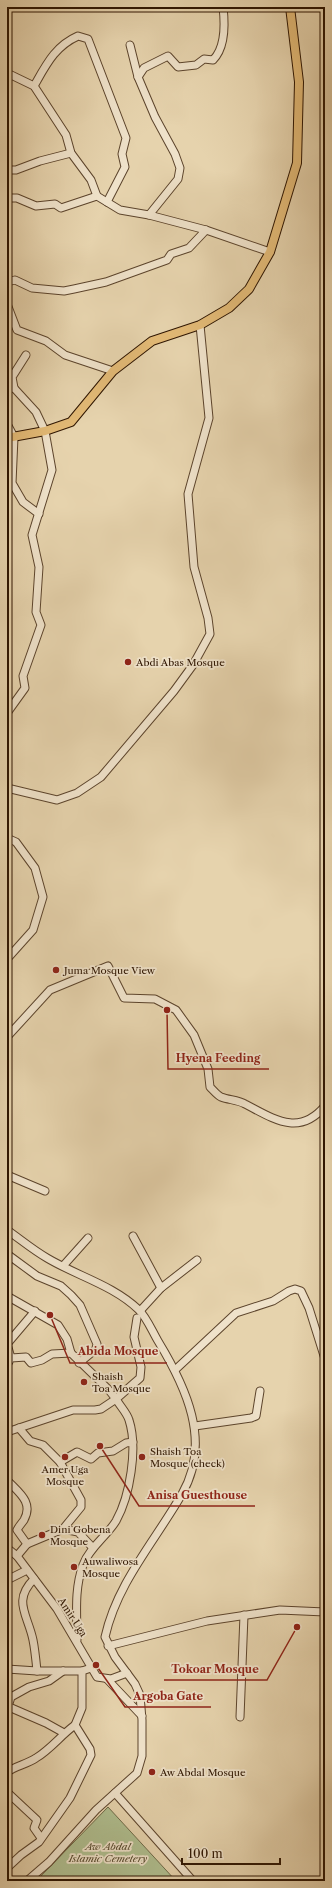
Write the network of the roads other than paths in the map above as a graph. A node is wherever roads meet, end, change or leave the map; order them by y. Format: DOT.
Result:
graph roads {
  1 [pos="223,7"];
  2 [pos="290,7"];
  3 [pos="130,45"];
  4 [pos="7,73"];
  5 [pos="138,77"];
  6 [pos="34,86"];
  7 [pos="71,153"];
  8 [pos="7,170"];
  9 [pos="97,196"];
  10 [pos="7,198"];
  11 [pos="107,202"];
  12 [pos="149,215"];
  13 [pos="206,230"];
  14 [pos="270,252"];
  15 [pos="7,282"];
  16 [pos="7,304"];
  17 [pos="200,325"];
  18 [pos="26,355"];
  19 [pos="113,371"];
  20 [pos="10,388"];
  21 [pos="7,424"];
  22 [pos="44,431"];
  23 [pos="11,437"];
  24 [pos="39,514"];
  25 [pos="7,713"];
  26 [pos="7,788"];
  27 [pos="7,838"];
  28 [pos="7,959"];
  29 [pos="7,1037"];
  30 [pos="325,1106"];
  31 [pos="7,1175"];
  32 [pos="45,1191"];
  33 [pos="7,1230"];
  34 [pos="133,1236"];
  35 [pos="88,1238"];
  36 [pos="7,1256"];
  37 [pos="197,1260"];
  38 [pos="63,1266"];
  39 [pos="7,1270"];
  40 [pos="162,1288"];
  41 [pos="7,1296"];
  42 [pos="35,1311"];
  43 [pos="140,1311"];
  44 [pos="137,1318"];
  45 [pos="7,1344"];
  46 [pos="71,1353"];
  47 [pos="11,1358"];
  48 [pos="325,1359"];
  49 [pos="79,1363"];
  50 [pos="7,1365"];
  51 [pos="175,1370"];
  52 [pos="260,1391"];
  53 [pos="116,1399"];
  54 [pos="195,1426"];
  55 [pos="19,1428"];
  56 [pos="7,1432"];
  57 [pos="132,1442"];
  58 [pos="60,1462"];
  59 [pos="7,1480"];
  60 [pos="63,1529"];
  61 [pos="27,1544"];
  62 [pos="7,1548"];
  63 [pos="94,1548"];
  64 [pos="17,1556"];
  65 [pos="27,1570"];
  66 [pos="34,1579"];
  67 [pos="7,1580"];
  68 [pos="325,1612"];
  69 [pos="244,1615"];
  70 [pos="77,1640"];
  71 [pos="108,1646"];
  72 [pos="91,1668"];
  73 [pos="7,1669"];
  74 [pos="37,1671"];
  75 [pos="63,1671"];
  76 [pos="82,1671"];
  77 [pos="127,1673"];
  78 [pos="107,1679"];
  79 [pos="9,1696"];
  80 [pos="8,1708"];
  81 [pos="142,1716"];
  82 [pos="240,1718"];
  83 [pos="75,1724"];
  84 [pos="64,1733"];
  85 [pos="7,1772"];
  86 [pos="7,1792"];
  87 [pos="115,1793"];
  88 [pos="41,1838"];
  89 [pos="7,1868"];
  90 [pos="27,1881"];
  91 [pos="193,1881"];
  1 -- 5 [label="street"];
  2 -- 14 [label="main road"];
  3 -- 5 [label="street"];
  4 -- 6 [label="street"];
  5 -- 12 [label="street"];
  6 -- 7 [label="street"];
  6 -- 11 [label="street"];
  7 -- 8 [label="street"];
  7 -- 9 [label="street"];
  9 -- 10 [label="street"];
  9 -- 11 [label="street"];
  11 -- 12 [label="street"];
  12 -- 13 [label="street"];
  13 -- 14 [label="street"];
  13 -- 15 [label="street"];
  14 -- 17 [label="main road"];
  16 -- 19 [label="street"];
  17 -- 19 [label="main road"];
  17 -- 26 [label="street"];
  18 -- 20 [label="street"];
  19 -- 22 [label="main road"];
  20 -- 22 [label="street"];
  21 -- 23 [label="street"];
  22 -- 23 [label="main road"];
  22 -- 24 [label="street"];
  23 -- 24 [label="street"];
  24 -- 25 [label="street"];
  27 -- 28 [label="street"];
  29 -- 30 [label="street"];
  31 -- 32 [label="street"];
  33 -- 38 [label="street"];
  34 -- 40 [label="street"];
  35 -- 38 [label="street"];
  36 -- 39 [label="street"];
  36 -- 49 [label="street"];
  37 -- 40 [label="street"];
  38 -- 43 [label="street"];
  40 -- 43 [label="street"];
  41 -- 42 [label="street"];
  42 -- 45 [label="street"];
  42 -- 46 [label="street"];
  43 -- 51 [label="street"];
  44 -- 53 [label="street"];
  45 -- 47 [label="street"];
  46 -- 47 [label="street"];
  46 -- 49 [label="street"];
  47 -- 50 [label="street"];
  48 -- 51 [label="street"];
  49 -- 53 [label="street"];
  51 -- 54 [label="street"];
  52 -- 54 [label="street"];
  53 -- 55 [label="street"];
  53 -- 57 [label="street"];
  54 -- 71 [label="street"];
  55 -- 56 [label="street"];
  55 -- 58 [label="street"];
  57 -- 58 [label="street"];
  57 -- 63 [label="street"];
  58 -- 60 [label="street"];
  59 -- 61 [label="street"];
  60 -- 61 [label="street"];
  60 -- 63 [label="street"];
  61 -- 64 [label="street"];
  62 -- 64 [label="street, Amir Uga"];
  63 -- 70 [label="street"];
  64 -- 65 [label="street, Amir Uga"];
  65 -- 66 [label="street, Amir Uga"];
  65 -- 67 [label="street"];
  66 -- 70 [label="street, Amir Uga"];
  66 -- 74 [label="street"];
  68 -- 69 [label="street"];
  69 -- 71 [label="street"];
  69 -- 82 [label="street"];
  70 -- 72 [label="street, Amir Uga"];
  71 -- 77 [label="street"];
  72 -- 76 [label="street"];
  72 -- 78 [label="street, Amir Uga"];
  73 -- 74 [label="street"];
  74 -- 75 [label="street"];
  75 -- 76 [label="street"];
  75 -- 79 [label="street"];
  76 -- 83 [label="street"];
  77 -- 78 [label="street"];
  77 -- 81 [label="street"];
  78 -- 81 [label="street, Amir Uga"];
  79 -- 80 [label="street"];
  80 -- 84 [label="street"];
  81 -- 87 [label="street"];
  83 -- 84 [label="street"];
  83 -- 88 [label="street"];
  84 -- 85 [label="street"];
  86 -- 88 [label="street"];
  87 -- 90 [label="street"];
  87 -- 91 [label="street"];
  88 -- 89 [label="street"];
}
